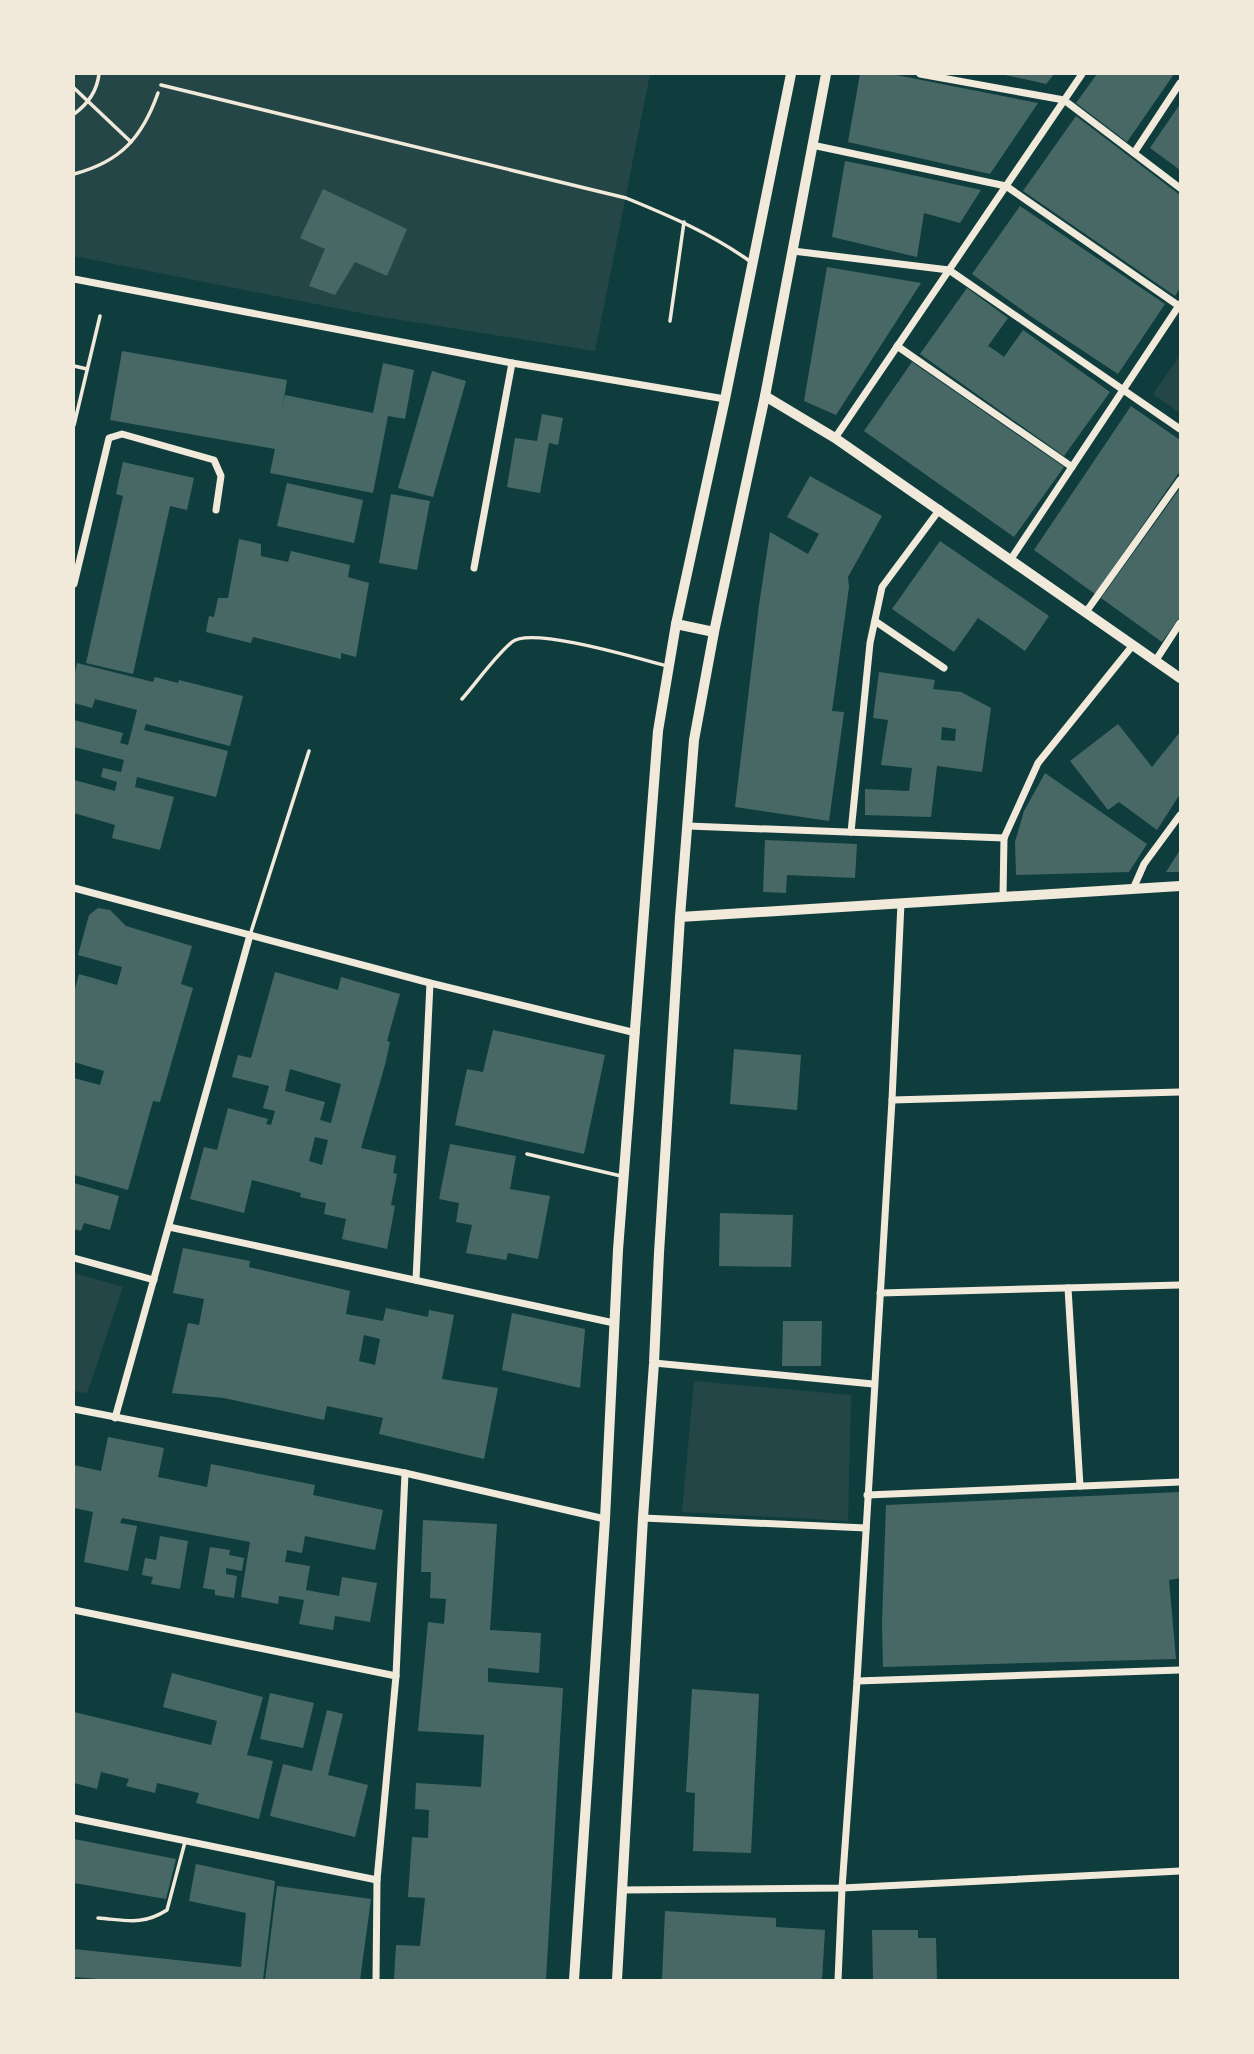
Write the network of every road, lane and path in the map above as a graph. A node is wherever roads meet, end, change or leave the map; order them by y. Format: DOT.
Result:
graph roads {
  1 [pos="99,74"];
  2 [pos="791,74"];
  3 [pos="826,74"];
  4 [pos="920,74"];
  5 [pos="1082,74"];
  6 [pos="1181,83"];
  7 [pos="161,85"];
  8 [pos="74,88"];
  9 [pos="1064,100"];
  10 [pos="88,101"];
  11 [pos="74,114"];
  12 [pos="131,142"];
  13 [pos="812,145"];
  14 [pos="1134,153"];
  15 [pos="74,174"];
  16 [pos="1006,186"];
  17 [pos="1181,188"];
  18 [pos="684,222"];
  19 [pos="793,251"];
  20 [pos="752,263"];
  21 [pos="948,270"];
  22 [pos="74,279"];
  23 [pos="1180,305"];
  24 [pos="100,316"];
  25 [pos="670,321"];
  26 [pos="897,346"];
  27 [pos="512,363"];
  28 [pos="74,366"];
  29 [pos="88,369"];
  30 [pos="1123,390"];
  31 [pos="765,396"];
  32 [pos="725,399"];
  33 [pos="74,425"];
  34 [pos="1181,429"];
  35 [pos="835,438"];
  36 [pos="1072,467"];
  37 [pos="1181,480"];
  38 [pos="940,509"];
  39 [pos="216,510"];
  40 [pos="1011,559"];
  41 [pos="474,568"];
  42 [pos="74,584"];
  43 [pos="1086,612"];
  44 [pos="876,621"];
  45 [pos="676,624"];
  46 [pos="1181,624"];
  47 [pos="714,632"];
  48 [pos="1133,645"];
  49 [pos="1156,660"];
  50 [pos="669,666"];
  51 [pos="944,668"];
  52 [pos="1181,678"];
  53 [pos="462,699"];
  54 [pos="309,751"];
  55 [pos="1181,815"];
  56 [pos="688,826"];
  57 [pos="851,832"];
  58 [pos="1004,838"];
  59 [pos="1181,886"];
  60 [pos="74,888"];
  61 [pos="1133,889"];
  62 [pos="1003,897"];
  63 [pos="901,903"];
  64 [pos="680,917"];
  65 [pos="250,935"];
  66 [pos="430,983"];
  67 [pos="636,1033"];
  68 [pos="1181,1092"];
  69 [pos="892,1100"];
  70 [pos="527,1154"];
  71 [pos="624,1177"];
  72 [pos="169,1227"];
  73 [pos="74,1258"];
  74 [pos="154,1280"];
  75 [pos="416,1280"];
  76 [pos="1181,1285"];
  77 [pos="1068,1288"];
  78 [pos="880,1293"];
  79 [pos="614,1323"];
  80 [pos="654,1363"];
  81 [pos="873,1384"];
  82 [pos="74,1409"];
  83 [pos="114,1418"];
  84 [pos="405,1473"];
  85 [pos="1181,1482"];
  86 [pos="1080,1486"];
  87 [pos="867,1494"];
  88 [pos="643,1518"];
  89 [pos="605,1519"];
  90 [pos="866,1528"];
  91 [pos="74,1610"];
  92 [pos="1181,1670"];
  93 [pos="396,1676"];
  94 [pos="857,1681"];
  95 [pos="74,1818"];
  96 [pos="185,1842"];
  97 [pos="1181,1871"];
  98 [pos="377,1880"];
  99 [pos="842,1888"];
  100 [pos="622,1890"];
  101 [pos="98,1918"];
  102 [pos="376,1980"];
  103 [pos="574,1980"];
  104 [pos="617,1980"];
  105 [pos="838,1980"];
  1 -- 10 [label="path"];
  2 -- 20 [label="main road"];
  3 -- 13 [label="main road"];
  4 -- 9 [label="street"];
  5 -- 9 [label="street"];
  6 -- 14 [label="street"];
  7 -- 12 [label="path"];
  7 -- 18 [label="lane"];
  8 -- 10 [label="path"];
  9 -- 14 [label="street"];
  9 -- 16 [label="street"];
  10 -- 11 [label="path"];
  10 -- 12 [label="path"];
  12 -- 15 [label="path"];
  13 -- 16 [label="street"];
  13 -- 19 [label="main road"];
  14 -- 17 [label="street"];
  16 -- 21 [label="street"];
  16 -- 23 [label="street"];
  18 -- 20 [label="lane"];
  18 -- 25 [label="lane"];
  19 -- 21 [label="street"];
  19 -- 31 [label="main road"];
  20 -- 32 [label="main road"];
  21 -- 26 [label="street"];
  21 -- 30 [label="street"];
  22 -- 27 [label="street"];
  23 -- 30 [label="street"];
  24 -- 29 [label="lane"];
  26 -- 35 [label="street"];
  26 -- 36 [label="street"];
  27 -- 32 [label="street"];
  27 -- 41 [label="street"];
  28 -- 29 [label="lane"];
  29 -- 33 [label="lane"];
  30 -- 34 [label="street"];
  30 -- 36 [label="street"];
  31 -- 35 [label="street"];
  31 -- 47 [label="main road"];
  32 -- 45 [label="main road"];
  35 -- 38 [label="street"];
  36 -- 40 [label="street"];
  37 -- 43 [label="street"];
  38 -- 40 [label="street"];
  38 -- 44 [label="street"];
  39 -- 42 [label="street"];
  40 -- 43 [label="street"];
  43 -- 48 [label="street"];
  44 -- 51 [label="street"];
  44 -- 57 [label="street"];
  45 -- 47 [label="main road"];
  45 -- 50 [label="main road"];
  46 -- 49 [label="street"];
  47 -- 56 [label="main road"];
  48 -- 49 [label="street"];
  48 -- 58 [label="street"];
  49 -- 52 [label="street"];
  50 -- 53 [label="lane"];
  50 -- 67 [label="main road"];
  54 -- 65 [label="lane"];
  55 -- 61 [label="street"];
  56 -- 57 [label="street"];
  56 -- 64 [label="main road"];
  57 -- 58 [label="street"];
  58 -- 62 [label="street"];
  59 -- 61 [label="street"];
  60 -- 65 [label="street"];
  61 -- 62 [label="street"];
  62 -- 63 [label="street"];
  63 -- 64 [label="street"];
  63 -- 69 [label="street"];
  64 -- 80 [label="main road"];
  65 -- 66 [label="street"];
  65 -- 72 [label="street"];
  66 -- 67 [label="street"];
  66 -- 75 [label="street"];
  67 -- 71 [label="main road"];
  68 -- 69 [label="street"];
  69 -- 78 [label="street"];
  70 -- 71 [label="lane"];
  71 -- 79 [label="main road"];
  72 -- 74 [label="street"];
  72 -- 75 [label="street"];
  73 -- 74 [label="street"];
  74 -- 83 [label="street"];
  75 -- 79 [label="street"];
  76 -- 77 [label="street"];
  77 -- 78 [label="street"];
  77 -- 86 [label="street"];
  78 -- 81 [label="street"];
  79 -- 89 [label="main road"];
  80 -- 81 [label="street"];
  80 -- 88 [label="main road"];
  81 -- 87 [label="street"];
  82 -- 83 [label="street"];
  83 -- 84 [label="street"];
  84 -- 89 [label="street"];
  84 -- 93 [label="street"];
  85 -- 86 [label="street"];
  86 -- 87 [label="street"];
  87 -- 90 [label="street"];
  88 -- 90 [label="street"];
  88 -- 100 [label="main road"];
  89 -- 103 [label="main road"];
  90 -- 94 [label="street"];
  91 -- 93 [label="street"];
  92 -- 94 [label="street"];
  93 -- 98 [label="street"];
  94 -- 99 [label="street"];
  95 -- 96 [label="street"];
  96 -- 98 [label="street"];
  96 -- 101 [label="lane"];
  97 -- 99 [label="street"];
  98 -- 102 [label="street"];
  99 -- 100 [label="street"];
  99 -- 105 [label="street"];
  100 -- 104 [label="main road"];
}
